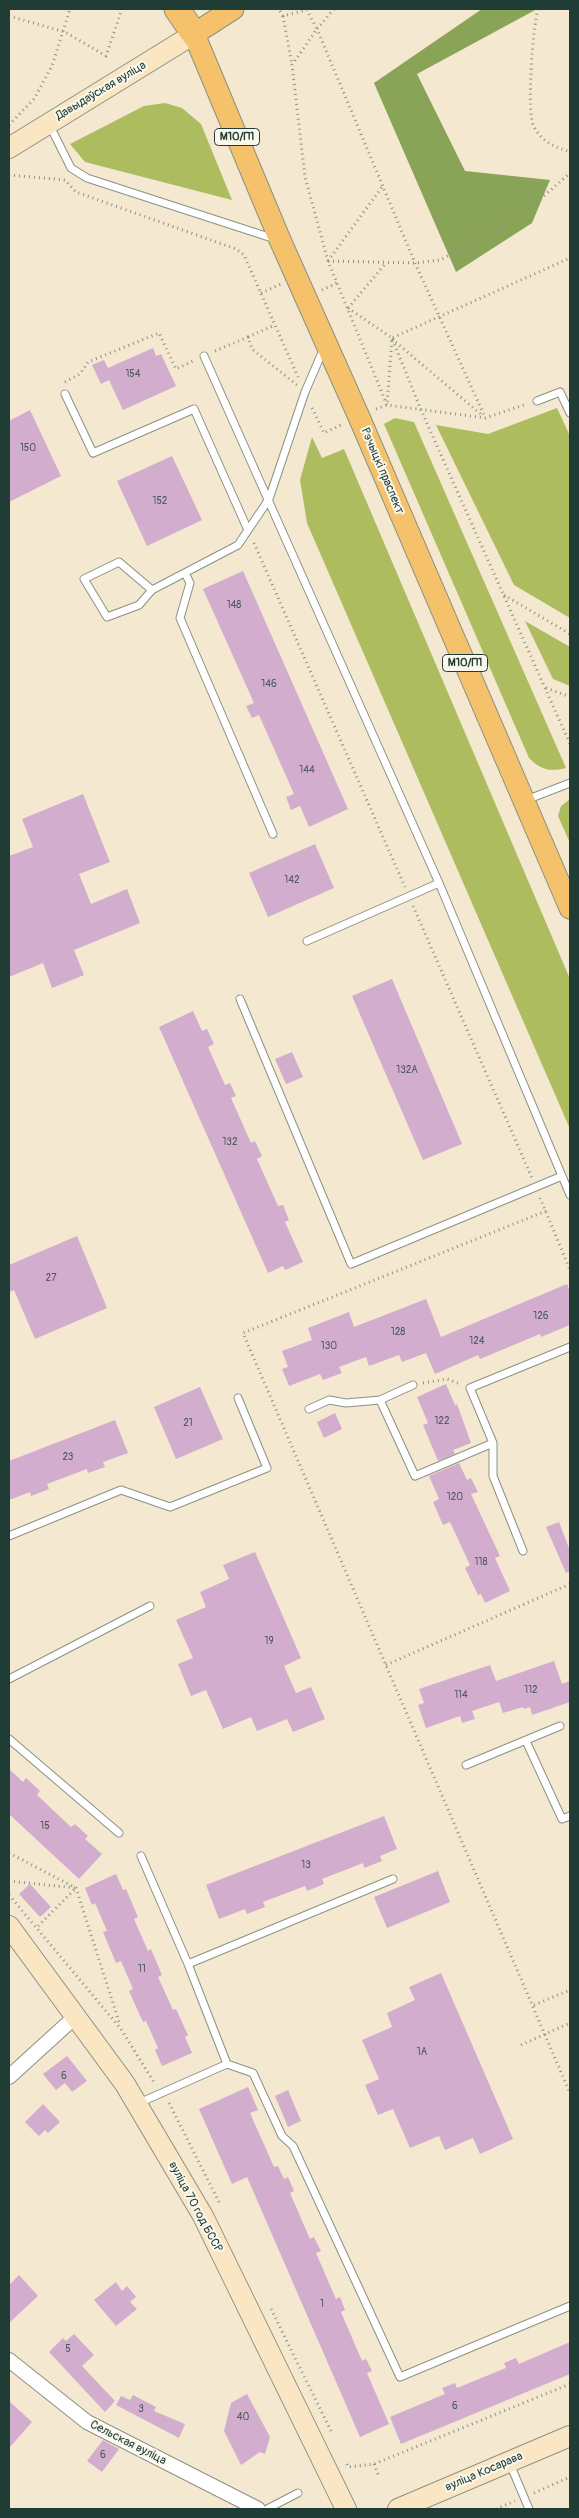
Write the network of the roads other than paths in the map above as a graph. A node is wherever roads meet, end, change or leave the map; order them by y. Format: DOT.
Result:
graph roads {
  1 [pos="177,9"];
  2 [pos="190,9"];
  3 [pos="233,9"];
  4 [pos="194,34"];
  5 [pos="48,123"];
  6 [pos="9,148"];
  7 [pos="280,240"];
  8 [pos="326,343"];
  9 [pos="204,356"];
  10 [pos="65,394"];
  11 [pos="537,401"];
  12 [pos="570,413"];
  13 [pos="268,499"];
  14 [pos="247,528"];
  15 [pos="185,573"];
  16 [pos="152,590"];
  17 [pos="570,783"];
  18 [pos="524,800"];
  19 [pos="272,834"];
  20 [pos="439,883"];
  21 [pos="570,908"];
  22 [pos="308,941"];
  23 [pos="240,999"];
  24 [pos="562,1176"];
  25 [pos="570,1195"];
  26 [pos="570,1347"];
  27 [pos="413,1385"];
  28 [pos="238,1398"];
  29 [pos="380,1400"];
  30 [pos="309,1409"];
  31 [pos="493,1443"];
  32 [pos="9,1536"];
  33 [pos="524,1551"];
  34 [pos="150,1606"];
  35 [pos="9,1679"];
  36 [pos="560,1726"];
  37 [pos="9,1739"];
  38 [pos="526,1741"];
  39 [pos="466,1765"];
  40 [pos="570,1816"];
  41 [pos="119,1833"];
  42 [pos="141,1856"];
  43 [pos="393,1879"];
  44 [pos="9,1926"];
  45 [pos="188,1964"];
  46 [pos="76,2016"];
  47 [pos="227,2064"];
  48 [pos="9,2078"];
  49 [pos="138,2104"];
  50 [pos="570,2306"];
  51 [pos="9,2360"];
  52 [pos="570,2436"];
  53 [pos="509,2461"];
  54 [pos="298,2492"];
  55 [pos="258,2509"];
  56 [pos="267,2509"];
  57 [pos="346,2509"];
  58 [pos="398,2509"];
  59 [pos="529,2509"];
  1 -- 4 [label="highway, М10/П1"];
  2 -- 4 [label="highway, М10/П1"];
  3 -- 4 [label="main road"];
  4 -- 5 [label="street, Давыдаўская вуліца"];
  4 -- 7 [label="main road, Рэчыцкі праспект / М10/П1"];
  5 -- 6 [label="street, Давыдаўская вуліца"];
  5 -- 7 [label="lane"];
  7 -- 8 [label="main road, Рэчыцкі праспект / М10/П1"];
  8 -- 13 [label="lane"];
  8 -- 18 [label="main road, Рэчыцкі праспект / М10/П1"];
  9 -- 13 [label="lane"];
  10 -- 14 [label="lane"];
  11 -- 12 [label="lane"];
  13 -- 14 [label="lane"];
  13 -- 20 [label="lane"];
  14 -- 15 [label="lane"];
  15 -- 16 [label="lane"];
  15 -- 19 [label="lane"];
  16 -- 16 [label="lane"];
  17 -- 18 [label="lane"];
  18 -- 21 [label="main road, Рэчыцкі праспект / М10/П1"];
  20 -- 22 [label="lane"];
  20 -- 24 [label="lane"];
  23 -- 24 [label="lane"];
  24 -- 25 [label="lane"];
  26 -- 31 [label="lane"];
  27 -- 29 [label="lane"];
  28 -- 32 [label="lane"];
  29 -- 30 [label="lane"];
  29 -- 31 [label="lane"];
  31 -- 33 [label="lane"];
  34 -- 35 [label="lane"];
  36 -- 38 [label="lane"];
  37 -- 41 [label="lane"];
  38 -- 39 [label="lane"];
  38 -- 40 [label="lane"];
  42 -- 45 [label="lane"];
  43 -- 45 [label="lane"];
  44 -- 46 [label="street, вуліца 70 год БССР"];
  45 -- 47 [label="lane"];
  46 -- 48 [label="street"];
  46 -- 49 [label="street, вуліца 70 год БССР"];
  47 -- 49 [label="lane"];
  47 -- 50 [label="lane"];
  49 -- 57 [label="street, вуліца 70 год БССР"];
  51 -- 55 [label="street, Сельская вуліца"];
  52 -- 53 [label="street, вуліца Косарава"];
  53 -- 58 [label="street, вуліца Косарава"];
  53 -- 59 [label="lane"];
  54 -- 56 [label="lane"];
}
